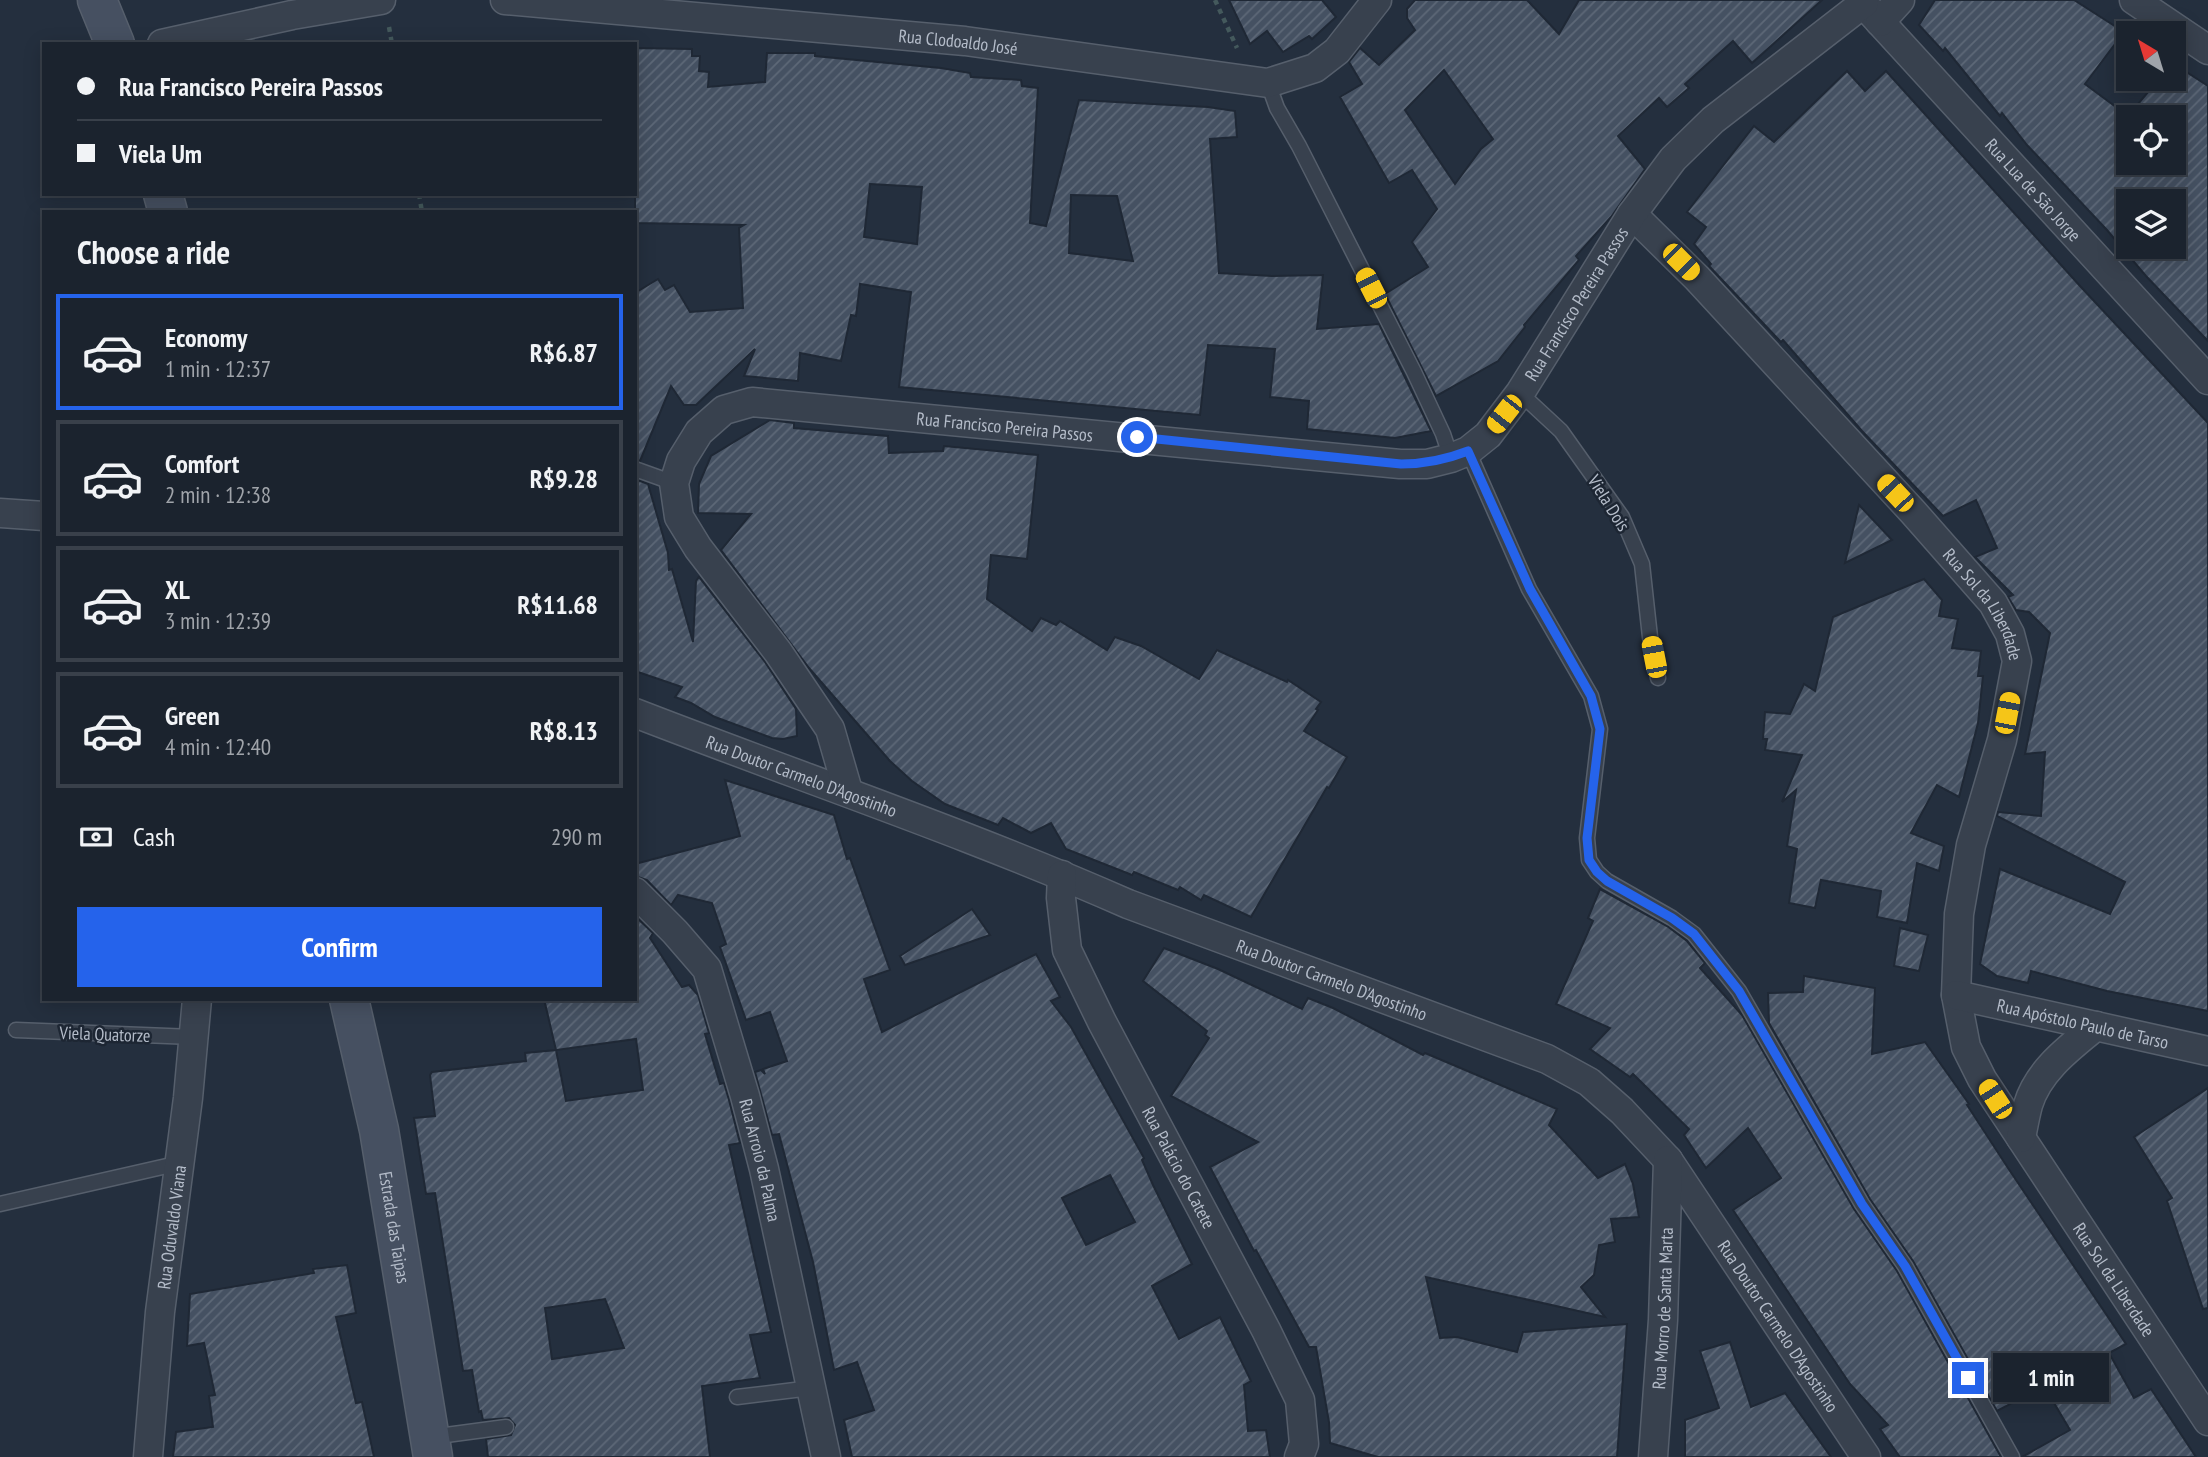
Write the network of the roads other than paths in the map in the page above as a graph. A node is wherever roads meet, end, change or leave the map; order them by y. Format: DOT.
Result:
graph roads {
  1 [pos="97,0"];
  2 [pos="382,0"];
  3 [pos="505,0"];
  4 [pos="1377,0"];
  5 [pos="1900,0"];
  6 [pos="2134,0"];
  7 [pos="1868,9"];
  8 [pos="115,42"];
  9 [pos="171,42"];
  10 [pos="2208,50"];
  11 [pos="1268,83"];
  12 [pos="1632,214"];
  13 [pos="2208,380"];
  14 [pos="1520,393"];
  15 [pos="1460,455"];
  16 [pos="637,470"];
  17 [pos="674,483"];
  18 [pos="0,513"];
  19 [pos="42,516"];
  20 [pos="1658,678"];
  21 [pos="637,714"];
  22 [pos="848,791"];
  23 [pos="1062,875"];
  24 [pos="637,894"];
  25 [pos="1956,995"];
  26 [pos="197,1001"];
  27 [pos="349,1001"];
  28 [pos="2096,1026"];
  29 [pos="16,1030"];
  30 [pos="193,1037"];
  31 [pos="2208,1051"];
  32 [pos="2021,1138"];
  33 [pos="1668,1160"];
  34 [pos="180,1163"];
  35 [pos="0,1204"];
  36 [pos="811,1388"];
  37 [pos="737,1397"];
  38 [pos="2208,1421"];
  39 [pos="506,1427"];
  40 [pos="432,1447"];
  41 [pos="148,1457"];
  42 [pos="827,1457"];
  43 [pos="1299,1457"];
  44 [pos="1653,1457"];
  45 [pos="1866,1457"];
  46 [pos="2012,1457"];
  1 -- 8 [label="main road"];
  2 -- 9 [label="street"];
  3 -- 11 [label="street, Rua Clodoaldo José"];
  4 -- 11 [label="street, Rua Clodoaldo José"];
  5 -- 7 [label="street, Rua Francisco Pereira Passos"];
  6 -- 10 [label="street"];
  7 -- 12 [label="street, Rua Francisco Pereira Passos"];
  7 -- 13 [label="street, Rua Lua de São Jorge"];
  11 -- 15 [label="lane"];
  12 -- 14 [label="street, Rua Francisco Pereira Passos"];
  12 -- 25 [label="street, Rua Sol da Liberdade"];
  14 -- 15 [label="street, Rua Francisco Pereira Passos"];
  14 -- 20 [label="lane, Viela Dois"];
  15 -- 17 [label="street, Rua Francisco Pereira Passos"];
  15 -- 46 [label="lane"];
  16 -- 17 [label="lane"];
  17 -- 22 [label="street"];
  18 -- 19 [label="street"];
  21 -- 22 [label="street, Rua Doutor Carmelo D'Agostinho"];
  22 -- 23 [label="street, Rua Doutor Carmelo D'Agostinho"];
  23 -- 33 [label="street, Rua Doutor Carmelo D'Agostinho"];
  23 -- 43 [label="street, Rua Palácio do Catete"];
  24 -- 36 [label="street, Rua Arroio da Palma"];
  25 -- 28 [label="street, Rua Apóstolo Paulo de Tarso"];
  25 -- 32 [label="street, Rua Sol da Liberdade"];
  26 -- 30 [label="street, Rua Oduvaldo Viana"];
  27 -- 40 [label="main road, Estrada das Taipas"];
  28 -- 31 [label="street, Rua Apóstolo Paulo de Tarso"];
  28 -- 32 [label="street"];
  29 -- 30 [label="lane, Viela Quatorze"];
  30 -- 34 [label="street, Rua Oduvaldo Viana"];
  32 -- 38 [label="street, Rua Sol da Liberdade"];
  33 -- 44 [label="street, Rua Morro de Santa Marta"];
  33 -- 45 [label="street, Rua Doutor Carmelo D'Agostinho"];
  34 -- 35 [label="lane"];
  34 -- 41 [label="street, Rua Oduvaldo Viana"];
  36 -- 37 [label="lane"];
  36 -- 42 [label="street, Rua Arroio da Palma"];
  39 -- 40 [label="lane"];
}
